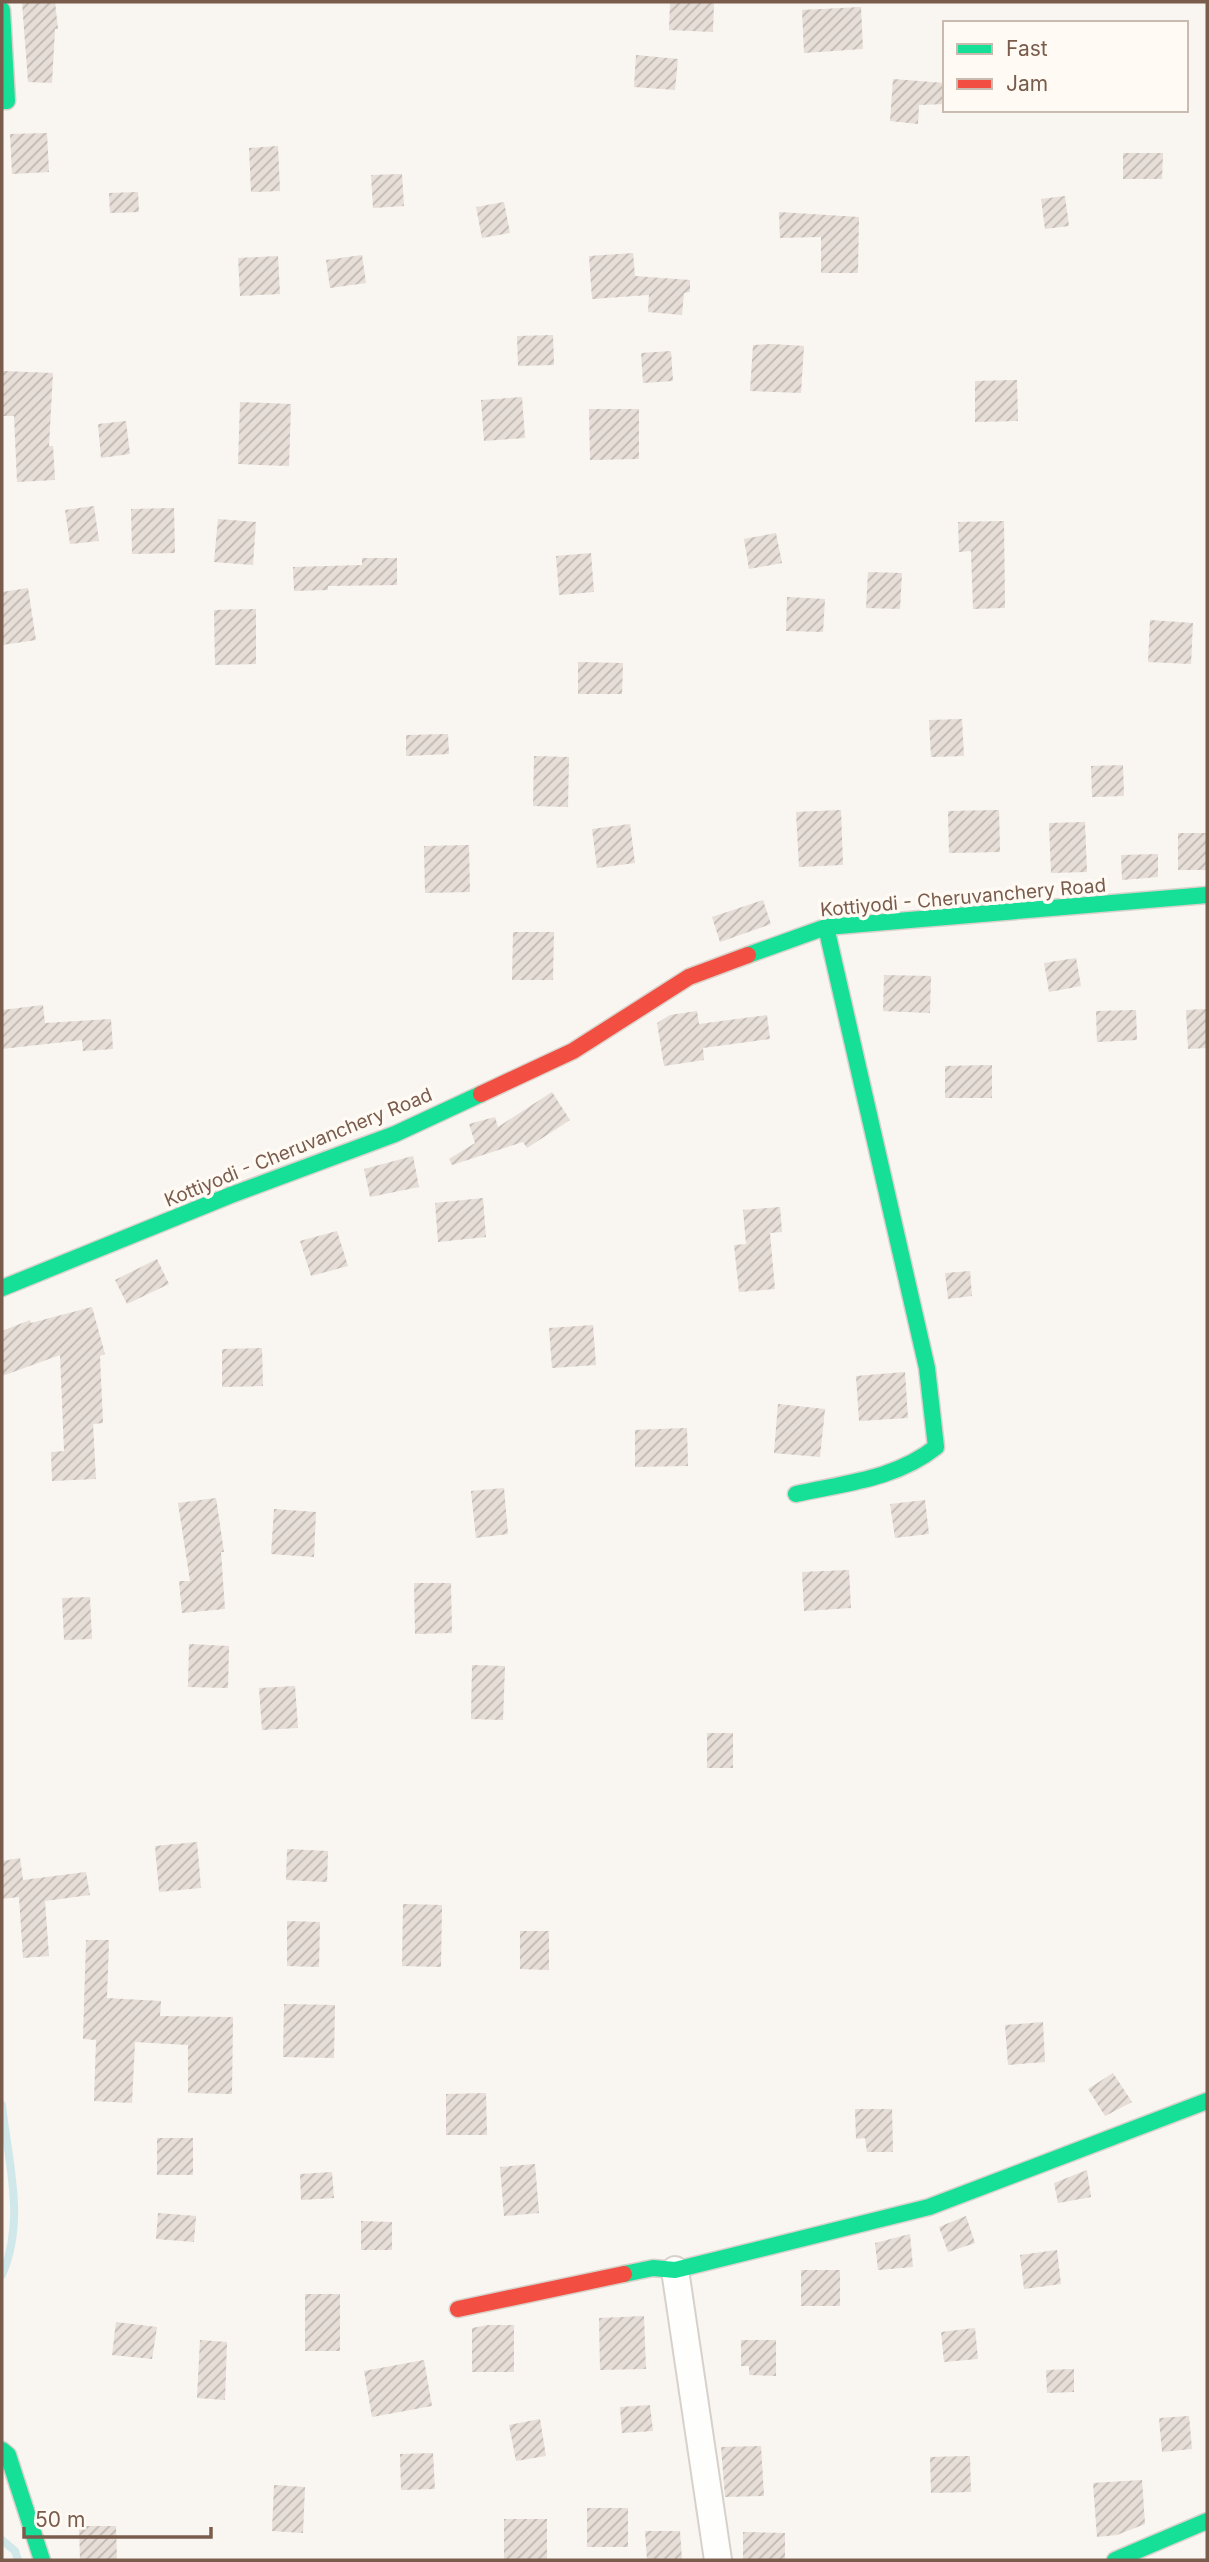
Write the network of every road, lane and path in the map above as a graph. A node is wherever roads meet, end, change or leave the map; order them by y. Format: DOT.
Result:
graph roads {
  1 [pos="2,10"];
  2 [pos="2,101"];
  3 [pos="1207,895"];
  4 [pos="826,926"];
  5 [pos="2,1288"];
  6 [pos="796,1494"];
  7 [pos="1207,2102"];
  8 [pos="675,2270"];
  9 [pos="458,2309"];
  10 [pos="2,2450"];
  11 [pos="1207,2521"];
  12 [pos="42,2560"];
  13 [pos="718,2560"];
  14 [pos="1115,2560"];
  1 -- 2 [label="street"];
  3 -- 4 [label="street, Kottiyodi - Cheruvanchery Road"];
  4 -- 5 [label="street, Kottiyodi - Cheruvanchery Road"];
  4 -- 6 [label="street"];
  7 -- 8 [label="street"];
  8 -- 9 [label="street"];
  8 -- 13 [label="street"];
  10 -- 12 [label="street"];
  11 -- 14 [label="street"];
}
